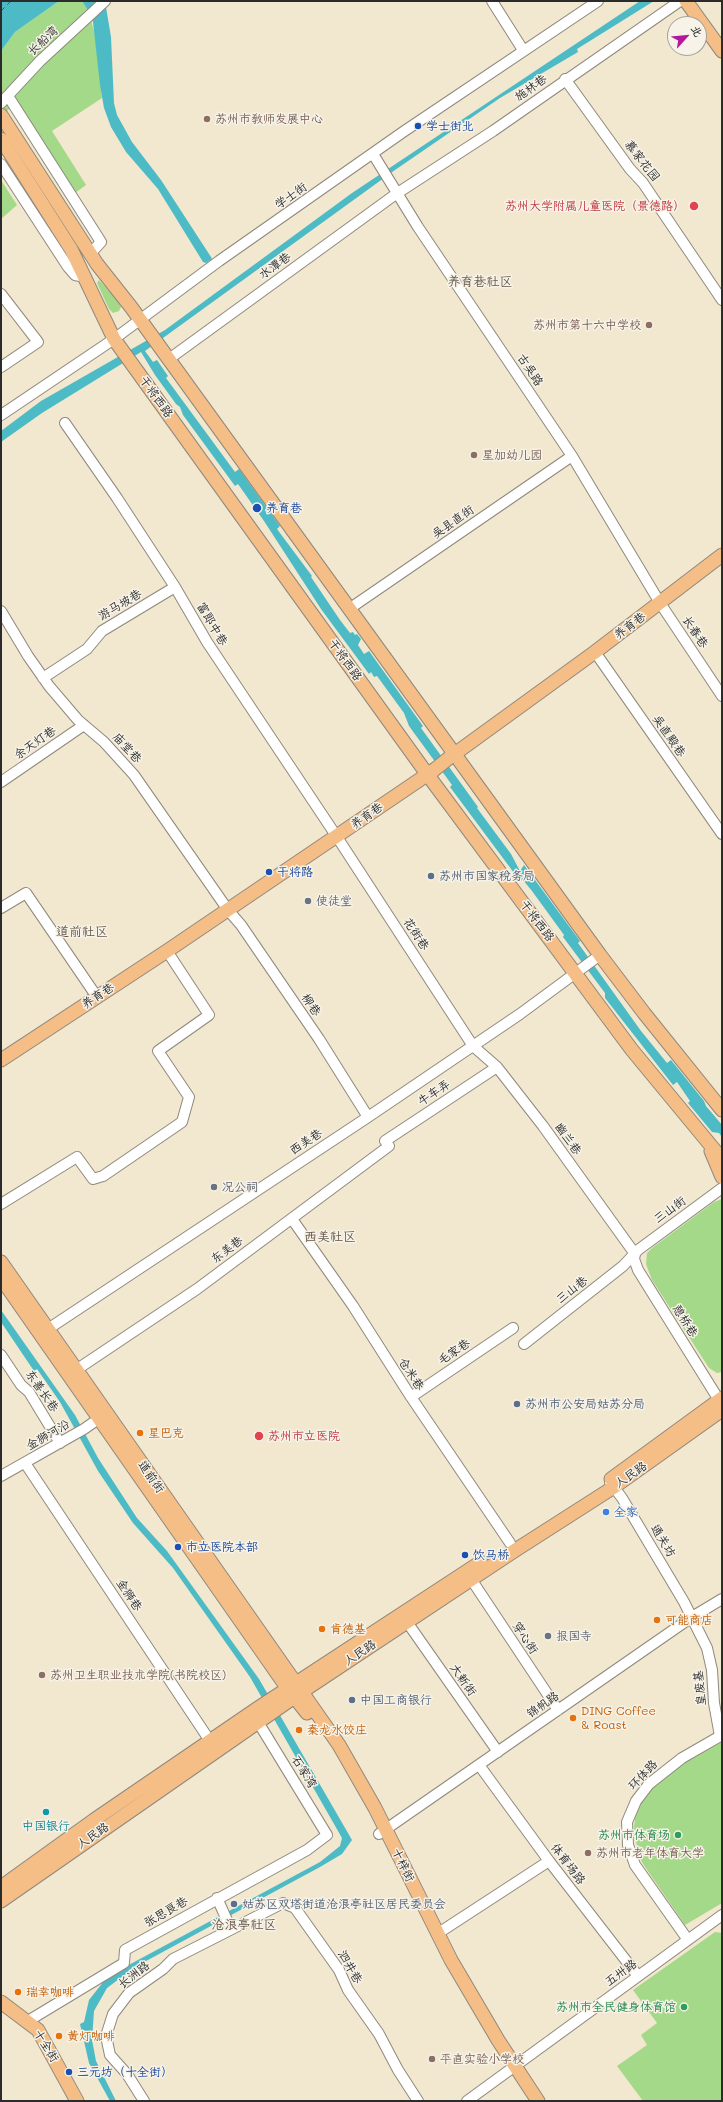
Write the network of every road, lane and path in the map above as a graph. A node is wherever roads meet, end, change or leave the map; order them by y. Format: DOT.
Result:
graph roads {
  1 [pos="105,1"];
  2 [pos="492,1"];
  3 [pos="598,1"];
  4 [pos="680,1"];
  5 [pos="686,1"];
  6 [pos="524,50"];
  7 [pos="722,52"];
  8 [pos="566,79"];
  9 [pos="4,99"];
  10 [pos="1,115"];
  11 [pos="1,139"];
  12 [pos="375,158"];
  13 [pos="1,164"];
  14 [pos="396,194"];
  15 [pos="90,254"];
  16 [pos="85,277"];
  17 [pos="1,294"];
  18 [pos="722,300"];
  19 [pos="141,320"];
  20 [pos="114,339"];
  21 [pos="169,359"];
  22 [pos="1,366"];
  23 [pos="1,415"];
  24 [pos="65,423"];
  25 [pos="572,456"];
  26 [pos="722,555"];
  27 [pos="175,587"];
  28 [pos="660,603"];
  29 [pos="349,609"];
  30 [pos="1,610"];
  31 [pos="595,652"];
  32 [pos="43,678"];
  33 [pos="722,696"];
  34 [pos="84,725"];
  35 [pos="452,757"];
  36 [pos="430,772"];
  37 [pos="1,782"];
  38 [pos="722,834"];
  39 [pos="337,837"];
  40 [pos="1,908"];
  41 [pos="228,910"];
  42 [pos="167,951"];
  43 [pos="597,957"];
  44 [pos="579,970"];
  45 [pos="97,996"];
  46 [pos="473,1046"];
  47 [pos="1,1060"];
  48 [pos="497,1068"];
  49 [pos="722,1110"];
  50 [pos="368,1117"];
  51 [pos="387,1144"];
  52 [pos="708,1144"];
  53 [pos="722,1159"];
  54 [pos="722,1177"];
  55 [pos="722,1188"];
  56 [pos="1,1204"];
  57 [pos="292,1219"];
  58 [pos="635,1254"];
  59 [pos="1,1262"];
  60 [pos="1,1278"];
  61 [pos="513,1328"];
  62 [pos="48,1329"];
  63 [pos="524,1344"];
  64 [pos="1,1355"];
  65 [pos="76,1370"];
  66 [pos="411,1397"];
  67 [pos="721,1403"];
  68 [pos="103,1416"];
  69 [pos="60,1443"];
  70 [pos="25,1463"];
  71 [pos="1,1476"];
  72 [pos="611,1484"];
  73 [pos="510,1543"];
  74 [pos="471,1580"];
  75 [pos="722,1599"];
  76 [pos="692,1617"];
  77 [pos="407,1622"];
  78 [pos="290,1694"];
  79 [pos="558,1710"];
  80 [pos="259,1717"];
  81 [pos="721,1735"];
  82 [pos="210,1741"];
  83 [pos="498,1752"];
  84 [pos="479,1765"];
  85 [pos="383,1832"];
  86 [pos="327,1835"];
  87 [pos="549,1861"];
  88 [pos="1,1887"];
  89 [pos="218,1898"];
  90 [pos="1,1901"];
  91 [pos="722,1915"];
  92 [pos="228,1921"];
  93 [pos="437,1934"];
  94 [pos="688,1940"];
  95 [pos="638,1976"];
  96 [pos="1,2002"];
  97 [pos="28,2021"];
  98 [pos="512,2068"];
  99 [pos="77,2101"];
  100 [pos="144,2101"];
  101 [pos="418,2101"];
  102 [pos="467,2101"];
  103 [pos="529,2101"];
  104 [pos="538,2101"];
  1 -- 9 [label="street, 长船湾"];
  2 -- 6 [label="street"];
  3 -- 6 [label="street, 学士街"];
  4 -- 8 [label="street, 施林巷"];
  5 -- 7 [label="main road"];
  6 -- 12 [label="street, 学士街"];
  8 -- 14 [label="street, 施林巷"];
  8 -- 18 [label="street, 慕家花园"];
  9 -- 15 [label="street"];
  10 -- 15 [label="main road"];
  11 -- 16 [label="main road, 干将西路"];
  12 -- 14 [label="street, 古吴路"];
  12 -- 19 [label="street, 学士街"];
  13 -- 16 [label="street"];
  14 -- 21 [label="street, 水潭巷"];
  14 -- 25 [label="street, 古吴路"];
  15 -- 19 [label="main road"];
  16 -- 20 [label="main road, 干将西路"];
  17 -- 22 [label="street"];
  19 -- 20 [label="street, 学士街"];
  19 -- 21 [label="main road"];
  20 -- 23 [label="street, 学士街"];
  20 -- 36 [label="main road, 干将西路"];
  21 -- 29 [label="main road"];
  24 -- 27 [label="street, 富郎中巷"];
  25 -- 28 [label="street, 古吴路"];
  25 -- 29 [label="street, 吴县直街"];
  26 -- 28 [label="main road, 养育巷"];
  27 -- 32 [label="street, 游马坡巷"];
  27 -- 39 [label="street, 富郎中巷"];
  28 -- 31 [label="main road, 养育巷"];
  28 -- 33 [label="street, 长春巷"];
  29 -- 35 [label="main road"];
  30 -- 32 [label="street, 庙堂巷"];
  31 -- 35 [label="main road, 养育巷"];
  31 -- 38 [label="street, 吴直殿巷"];
  32 -- 34 [label="street, 庙堂巷"];
  34 -- 37 [label="street, 余天灯巷"];
  34 -- 41 [label="street, 庙堂巷"];
  35 -- 36 [label="main road, 养育巷, bridge"];
  35 -- 43 [label="main road"];
  36 -- 39 [label="main road, 养育巷"];
  36 -- 44 [label="main road, 干将西路"];
  39 -- 41 [label="main road, 养育巷"];
  39 -- 46 [label="street, 花街巷"];
  40 -- 45 [label="street"];
  41 -- 42 [label="main road, 养育巷"];
  41 -- 50 [label="street, 柳巷"];
  42 -- 45 [label="main road, 养育巷"];
  42 -- 56 [label="street"];
  43 -- 44 [label="street, 西美巷"];
  43 -- 49 [label="main road"];
  44 -- 46 [label="street, 西美巷"];
  44 -- 52 [label="main road, 干将西路"];
  45 -- 47 [label="main road, 养育巷"];
  46 -- 48 [label="street, 幽兰巷"];
  46 -- 50 [label="street, 西美巷"];
  48 -- 51 [label="street, 牛车弄"];
  48 -- 58 [label="street, 幽兰巷"];
  50 -- 62 [label="street, 西美巷"];
  51 -- 57 [label="street, 东美巷"];
  52 -- 53 [label="main road, 干将西路"];
  52 -- 54 [label="main road"];
  55 -- 58 [label="street, 三山街"];
  57 -- 65 [label="street, 东美巷"];
  57 -- 66 [label="street, 仓米巷"];
  58 -- 63 [label="street, 三山巷"];
  58 -- 67 [label="street, 憩桥巷"];
  59 -- 62 [label="main road, 道前街"];
  60 -- 68 [label="main road, 道前街"];
  61 -- 66 [label="street, 毛家巷"];
  62 -- 65 [label="main road, 道前街"];
  64 -- 69 [label="street, 东善长巷"];
  65 -- 68 [label="main road, 道前街"];
  66 -- 73 [label="street, 仓米巷"];
  67 -- 72 [label="main road, 人民路"];
  68 -- 69 [label="street, 金狮河沿"];
  68 -- 78 [label="main road, 道前街"];
  69 -- 70 [label="street, 金狮河沿"];
  70 -- 71 [label="street, 金狮河沿"];
  70 -- 82 [label="street, 金狮巷"];
  72 -- 73 [label="main road, 人民路"];
  72 -- 74 [label="main road, 人民路"];
  72 -- 76 [label="street, 通关坊"];
  73 -- 78 [label="main road, 人民路"];
  74 -- 77 [label="main road, 人民路"];
  74 -- 79 [label="street, 穿心街"];
  75 -- 76 [label="street, 锦帆路"];
  76 -- 79 [label="street, 锦帆路"];
  76 -- 81 [label="street, 皇废基"];
  77 -- 78 [label="main road, 人民路"];
  77 -- 83 [label="street, 大新街"];
  78 -- 80 [label="main road, 人民路"];
  78 -- 85 [label="main road, 十梓街"];
  79 -- 83 [label="street, 锦帆路"];
  80 -- 82 [label="main road, 人民路"];
  80 -- 86 [label="street, 石家湾"];
  80 -- 90 [label="main road, 人民路"];
  81 -- 94 [label="street, 环体路"];
  82 -- 88 [label="main road, 人民路"];
  83 -- 84 [label="street, 锦帆路"];
  84 -- 85 [label="street, 锦帆路"];
  84 -- 87 [label="street, 体育场路"];
  85 -- 93 [label="main road, 十梓街"];
  85 -- 98 [label="main road, 十梓街"];
  86 -- 89 [label="street, 张思良巷"];
  87 -- 93 [label="street"];
  87 -- 95 [label="street, 体育场路"];
  89 -- 92 [label="street"];
  89 -- 97 [label="street, 张思良巷"];
  91 -- 94 [label="street, 五卅路"];
  92 -- 100 [label="street, 长洲路"];
  92 -- 101 [label="street, 泗井巷"];
  93 -- 98 [label="main road, 十梓街"];
  94 -- 95 [label="street, 五卅路"];
  95 -- 98 [label="street, 五卅路"];
  96 -- 97 [label="main road, 十全街"];
  97 -- 99 [label="main road, 十全街"];
  98 -- 102 [label="street, 五卅路"];
  98 -- 103 [label="main road, 十梓街"];
  98 -- 104 [label="main road, 十梓街"];
}
